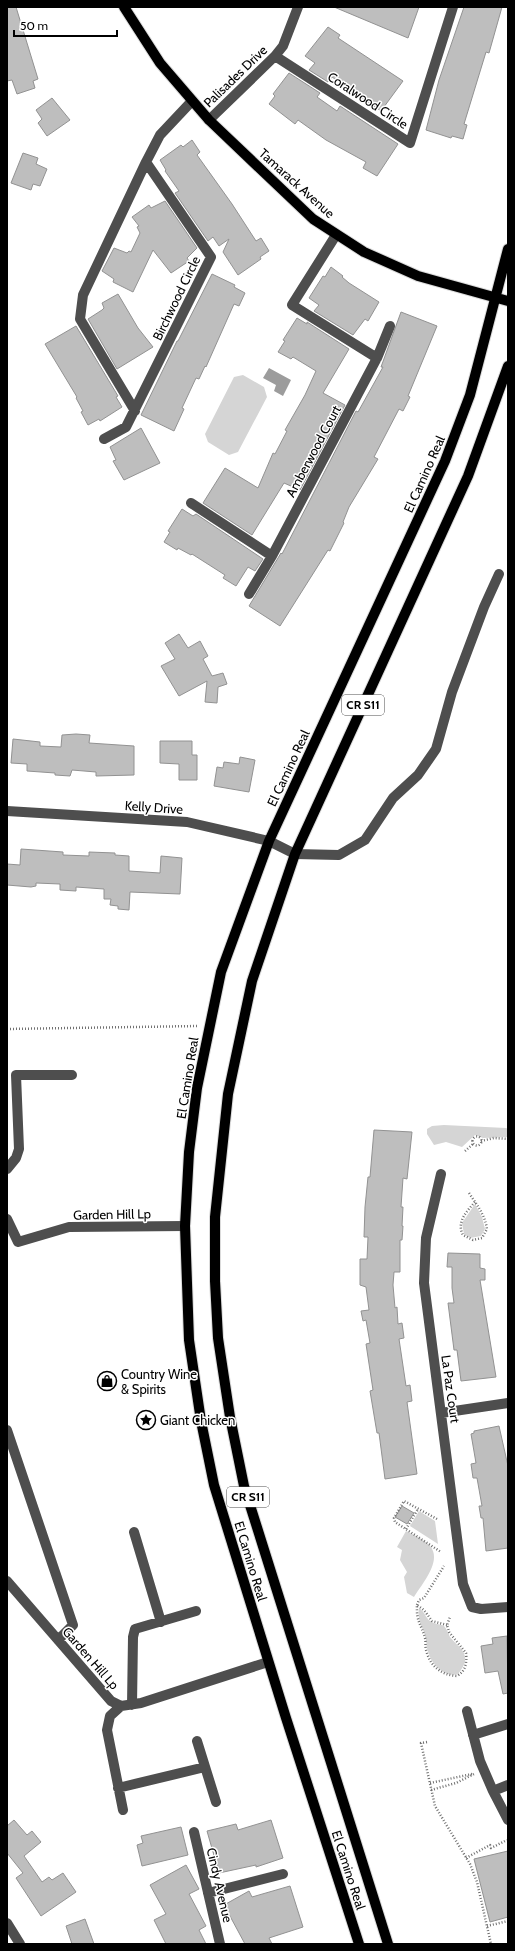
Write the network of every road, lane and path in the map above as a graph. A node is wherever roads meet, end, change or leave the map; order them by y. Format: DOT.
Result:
graph roads {
  1 [pos="124,7"];
  2 [pos="298,7"];
  3 [pos="450,8"];
  4 [pos="275,56"];
  5 [pos="192,101"];
  6 [pos="209,120"];
  7 [pos="146,162"];
  8 [pos="336,235"];
  9 [pos="508,249"];
  10 [pos="495,296"];
  11 [pos="508,301"];
  12 [pos="390,326"];
  13 [pos="377,358"];
  14 [pos="508,366"];
  15 [pos="136,411"];
  16 [pos="104,439"];
  17 [pos="191,503"];
  18 [pos="272,556"];
  19 [pos="499,574"];
  20 [pos="249,594"];
  21 [pos="7,811"];
  22 [pos="269,841"];
  23 [pos="295,854"];
  24 [pos="209,1026"];
  25 [pos="7,1029"];
  26 [pos="12,1075"];
  27 [pos="72,1075"];
  28 [pos="508,1139"];
  29 [pos="481,1140"];
  30 [pos="473,1144"];
  31 [pos="465,1152"];
  32 [pos="7,1169"];
  33 [pos="441,1174"];
  34 [pos="469,1193"];
  35 [pos="475,1202"];
  36 [pos="7,1219"];
  37 [pos="185,1226"];
  38 [pos="508,1403"];
  39 [pos="441,1414"];
  40 [pos="7,1430"];
  41 [pos="418,1509"];
  42 [pos="437,1520"];
  43 [pos="406,1529"];
  44 [pos="134,1532"];
  45 [pos="442,1552"];
  46 [pos="444,1566"];
  47 [pos="7,1581"];
  48 [pos="417,1605"];
  49 [pos="508,1607"];
  50 [pos="196,1611"];
  51 [pos="450,1617"];
  52 [pos="161,1622"];
  53 [pos="447,1625"];
  54 [pos="58,1640"];
  55 [pos="268,1662"];
  56 [pos="132,1705"];
  57 [pos="121,1706"];
  58 [pos="467,1712"];
  59 [pos="508,1724"];
  60 [pos="473,1735"];
  61 [pos="197,1741"];
  62 [pos="427,1742"];
  63 [pos="205,1767"];
  64 [pos="430,1783"];
  65 [pos="508,1785"];
  66 [pos="118,1788"];
  67 [pos="431,1790"];
  68 [pos="493,1791"];
  69 [pos="216,1802"];
  70 [pos="123,1810"];
  71 [pos="508,1820"];
  72 [pos="194,1832"];
  73 [pos="507,1840"];
  74 [pos="466,1858"];
  75 [pos="283,1874"];
  76 [pos="208,1893"];
  77 [pos="508,1921"];
  78 [pos="7,1923"];
  79 [pos="487,1926"];
  80 [pos="20,1944"];
  81 [pos="220,1944"];
  82 [pos="359,1944"];
  83 [pos="388,1944"];
  84 [pos="491,1944"];
  1 -- 5 [label="main road, Tamarack Avenue"];
  2 -- 4 [label="street, Palisades Drive"];
  3 -- 4 [label="street, Coralwood Circle"];
  4 -- 6 [label="street, Palisades Drive"];
  5 -- 6 [label="main road, Tamarack Avenue"];
  5 -- 7 [label="street"];
  6 -- 8 [label="main road, Tamarack Avenue"];
  7 -- 15 [label="street"];
  7 -- 15 [label="street, Birchwood Circle"];
  8 -- 10 [label="main road, Tamarack Avenue"];
  8 -- 13 [label="street"];
  9 -- 10 [label="main road, El Camino Real / CR S11"];
  10 -- 11 [label="main road, Tamarack Avenue"];
  10 -- 22 [label="main road, El Camino Real / CR S11"];
  12 -- 13 [label="street, Amberwood Court"];
  13 -- 18 [label="street, Amberwood Court"];
  14 -- 23 [label="main road, El Camino Real / CR S11"];
  15 -- 16 [label="street, Birchwood Circle"];
  17 -- 18 [label="street"];
  18 -- 20 [label="street, Amberwood Court"];
  19 -- 23 [label="street"];
  21 -- 22 [label="street, Kelly Drive"];
  22 -- 23 [label="street, Kelly Drive"];
  22 -- 24 [label="main road, El Camino Real / CR S11"];
  23 -- 83 [label="main road, El Camino Real / CR S11"];
  24 -- 25 [label="path"];
  24 -- 37 [label="main road, El Camino Real / CR S11"];
  26 -- 27 [label="street"];
  26 -- 32 [label="street"];
  28 -- 29 [label="path"];
  29 -- 30 [label="path"];
  29 -- 30 [label="path"];
  30 -- 31 [label="path"];
  33 -- 39 [label="street, La Paz Court"];
  34 -- 35 [label="path"];
  35 -- 35 [label="path"];
  36 -- 37 [label="street, Garden Hill Lp"];
  37 -- 55 [label="main road, El Camino Real / CR S11"];
  38 -- 39 [label="street"];
  39 -- 49 [label="street, La Paz Court"];
  40 -- 54 [label="street"];
  41 -- 42 [label="path"];
  41 -- 43 [label="path"];
  41 -- 43 [label="path"];
  43 -- 45 [label="path"];
  44 -- 52 [label="street"];
  46 -- 48 [label="path"];
  47 -- 54 [label="street, Garden Hill Lp"];
  48 -- 53 [label="path"];
  48 -- 53 [label="path"];
  50 -- 52 [label="street"];
  51 -- 53 [label="path"];
  52 -- 56 [label="street"];
  54 -- 57 [label="street, Garden Hill Lp"];
  55 -- 56 [label="street, Garden Hill Lp"];
  55 -- 82 [label="main road, El Camino Real / CR S11"];
  56 -- 57 [label="street, Garden Hill Lp"];
  57 -- 66 [label="street"];
  58 -- 60 [label="street"];
  59 -- 60 [label="street"];
  60 -- 68 [label="street"];
  61 -- 63 [label="street"];
  62 -- 64 [label="path"];
  63 -- 66 [label="street"];
  63 -- 69 [label="street"];
  64 -- 67 [label="path"];
  64 -- 67 [label="path"];
  65 -- 68 [label="street"];
  66 -- 70 [label="street"];
  67 -- 74 [label="path"];
  68 -- 71 [label="street"];
  72 -- 76 [label="street, Cindy Avenue"];
  73 -- 74 [label="path"];
  74 -- 79 [label="path"];
  75 -- 76 [label="street"];
  76 -- 81 [label="street, Cindy Avenue"];
  77 -- 79 [label="path"];
  78 -- 80 [label="street"];
  79 -- 84 [label="path"];
}
